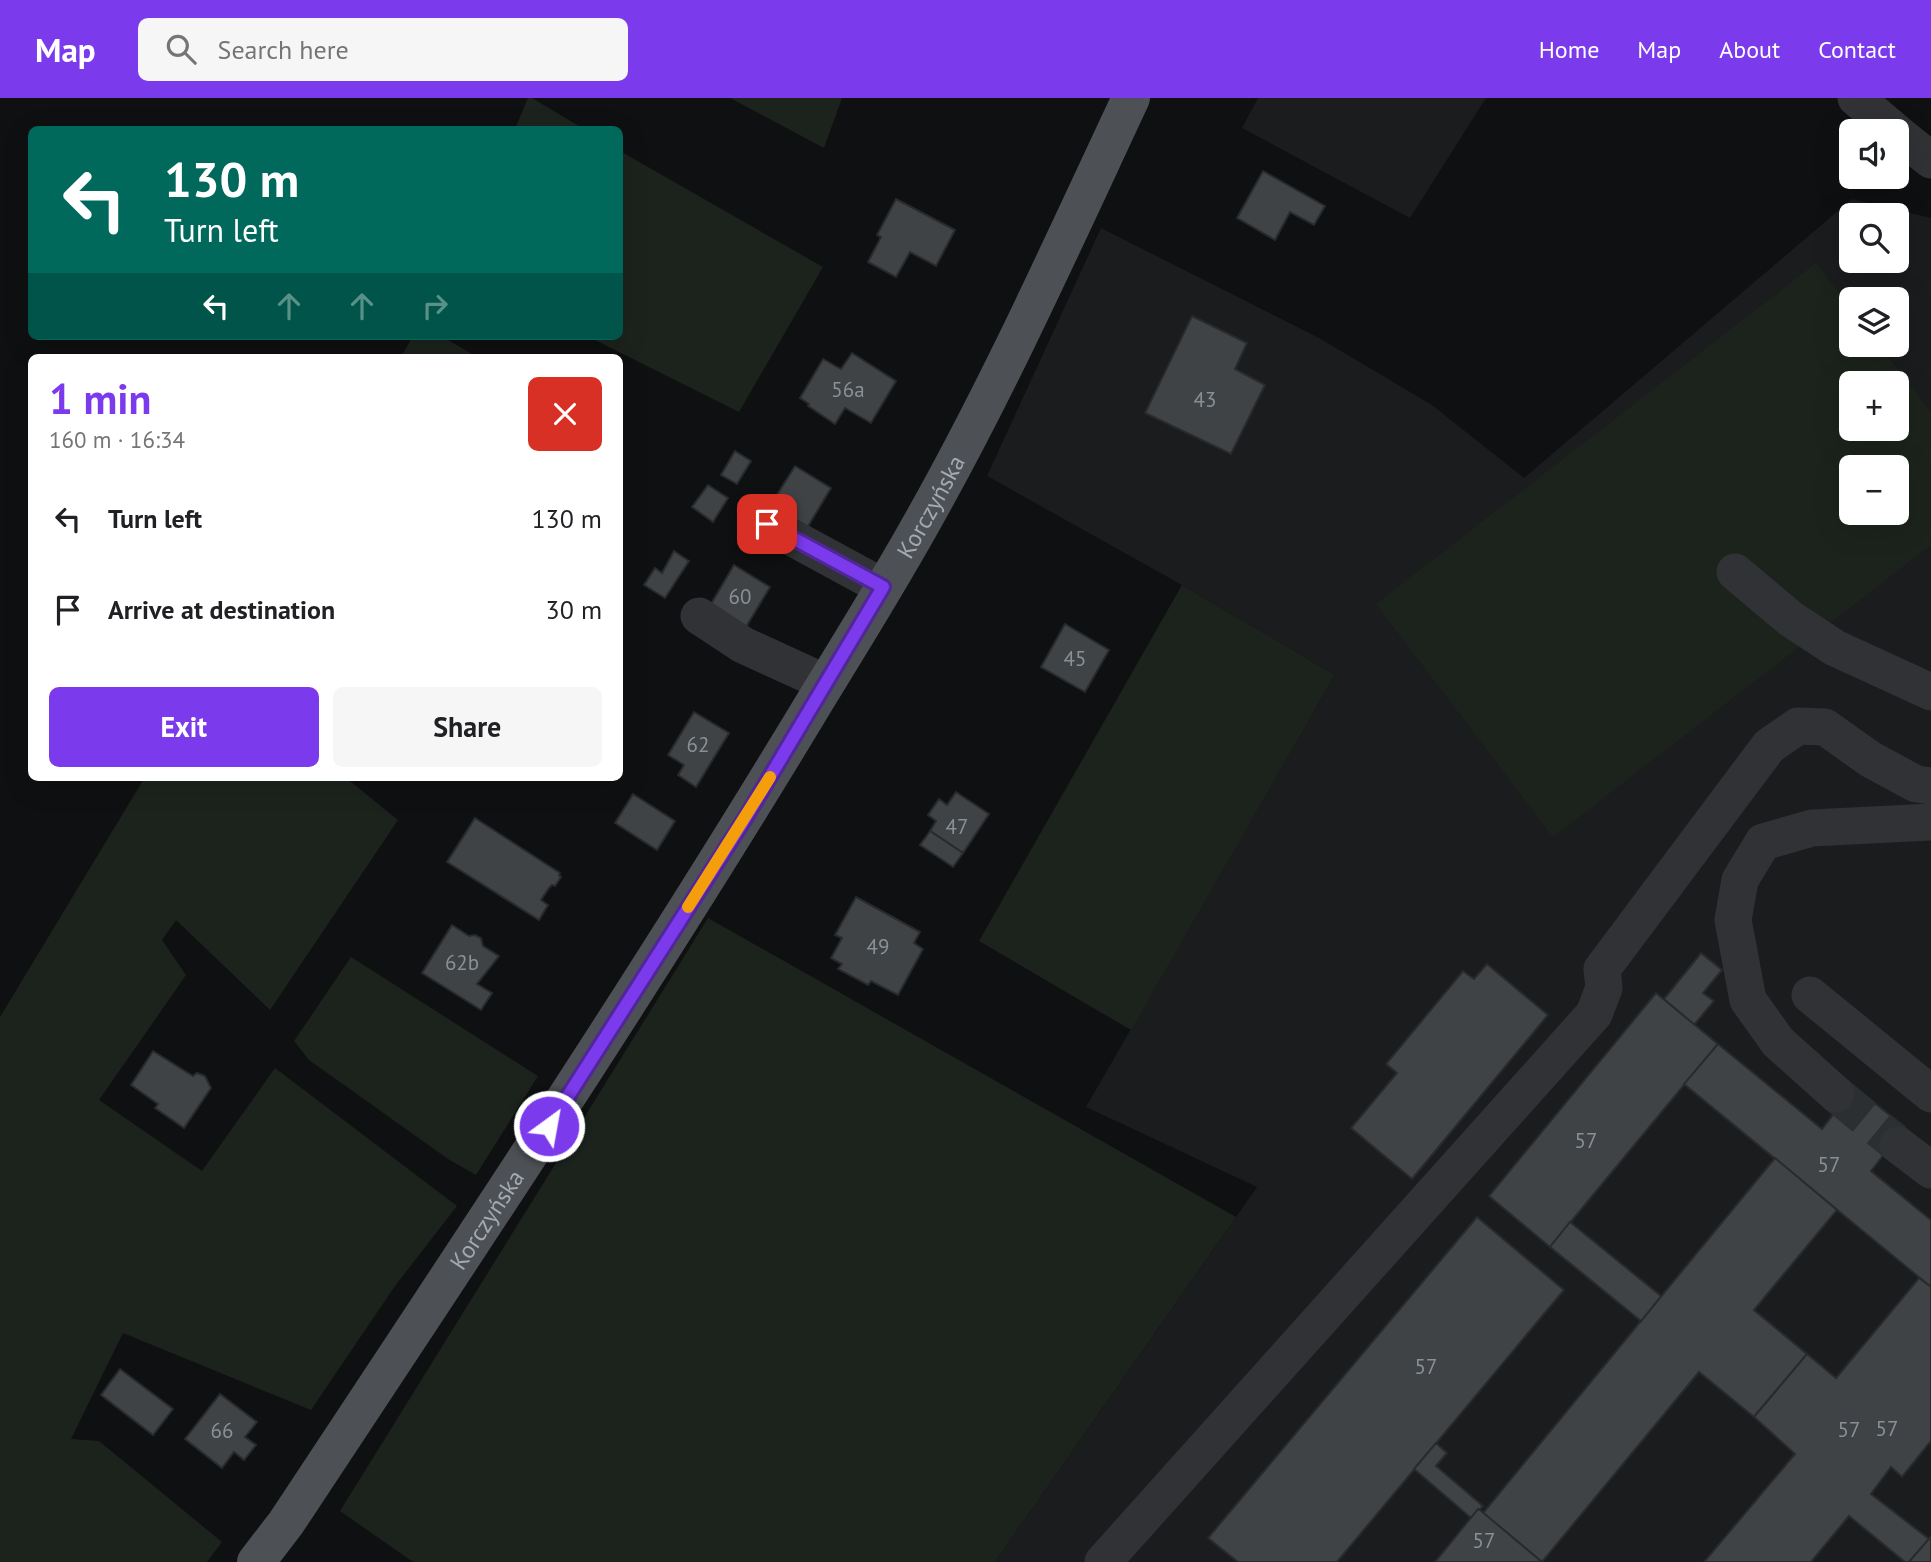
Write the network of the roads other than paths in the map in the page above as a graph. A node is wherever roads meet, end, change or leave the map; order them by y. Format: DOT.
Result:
graph roads {
  1 [pos="1131,98"];
  2 [pos="1856,98"];
  3 [pos="1881,119"];
  4 [pos="1909,142"];
  5 [pos="1931,160"];
  6 [pos="767,524"];
  7 [pos="1735,572"];
  8 [pos="883,587"];
  9 [pos="699,616"];
  10 [pos="826,683"];
  11 [pos="1931,692"];
  12 [pos="1931,786"];
  13 [pos="1931,822"];
  14 [pos="1810,995"];
  15 [pos="1836,1094"];
  16 [pos="1931,1094"];
  17 [pos="1898,1145"];
  18 [pos="1931,1170"];
  19 [pos="256,1562"];
  20 [pos="1103,1562"];
  1 -- 8 [label="main road, Korczyńska"];
  2 -- 3 [label="lane"];
  4 -- 5 [label="lane"];
  6 -- 8 [label="lane"];
  7 -- 11 [label="lane"];
  8 -- 10 [label="main road, Korczyńska"];
  9 -- 10 [label="lane"];
  10 -- 19 [label="main road, Korczyńska"];
  12 -- 20 [label="lane"];
  13 -- 15 [label="lane"];
  14 -- 16 [label="lane"];
  17 -- 18 [label="lane"];
}
